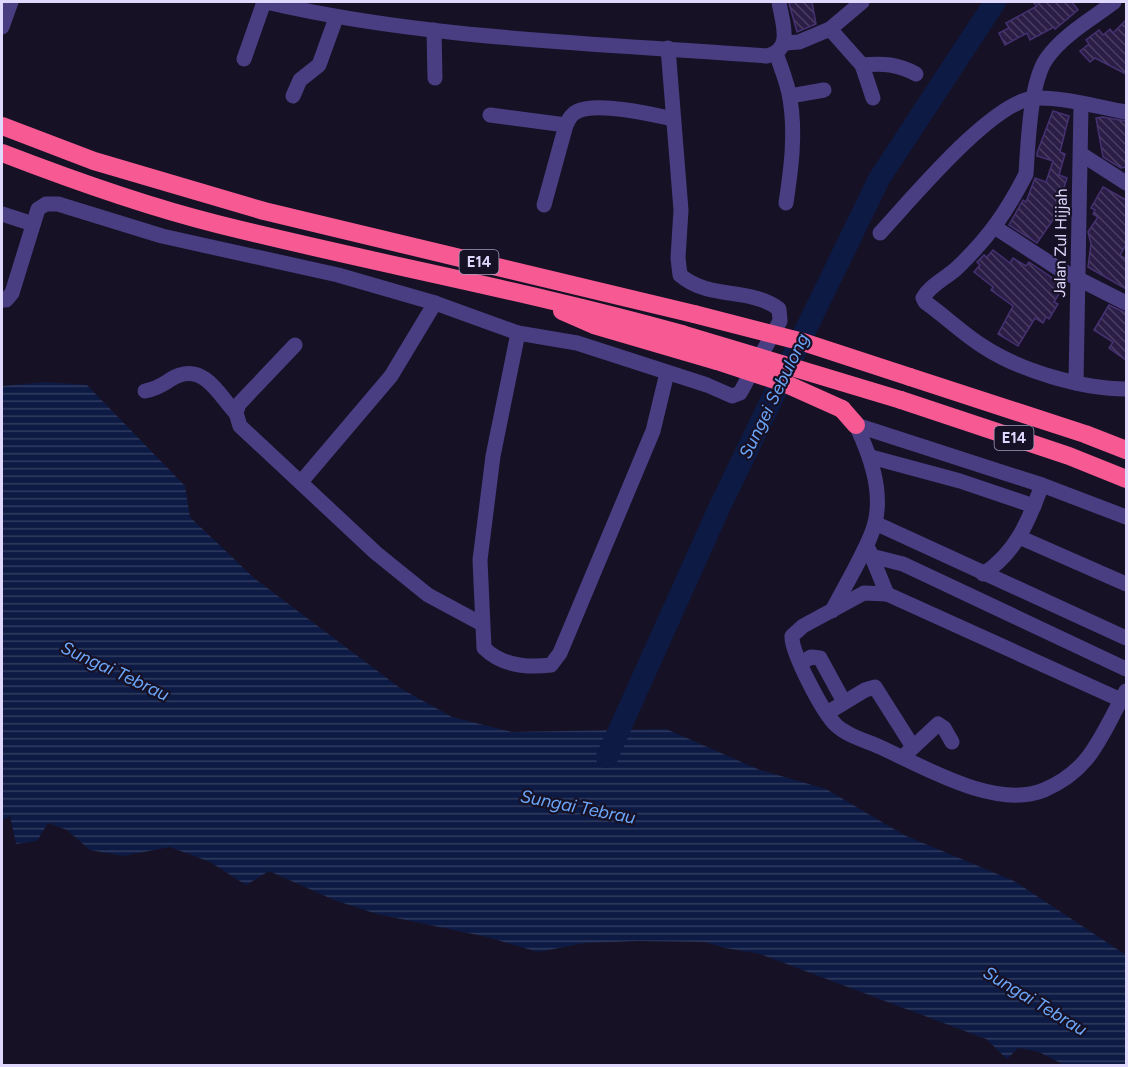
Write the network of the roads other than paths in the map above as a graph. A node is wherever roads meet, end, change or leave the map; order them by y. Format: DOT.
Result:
graph roads {
  1 [pos="11,2"];
  2 [pos="265,2"];
  3 [pos="779,2"];
  4 [pos="862,2"];
  5 [pos="1114,2"];
  6 [pos="336,18"];
  7 [pos="2,27"];
  8 [pos="830,29"];
  9 [pos="434,30"];
  10 [pos="668,48"];
  11 [pos="780,48"];
  12 [pos="244,59"];
  13 [pos="862,65"];
  14 [pos="916,74"];
  15 [pos="435,78"];
  16 [pos="824,90"];
  17 [pos="292,96"];
  18 [pos="790,96"];
  19 [pos="873,98"];
  20 [pos="1035,98"];
  21 [pos="1081,105"];
  22 [pos="1126,112"];
  23 [pos="490,115"];
  24 [pos="673,119"];
  25 [pos="566,125"];
  26 [pos="2,126"];
  27 [pos="2,153"];
  28 [pos="1081,154"];
  29 [pos="1126,183"];
  30 [pos="786,203"];
  31 [pos="544,205"];
  32 [pos="2,214"];
  33 [pos="33,224"];
  34 [pos="996,228"];
  35 [pos="880,233"];
  36 [pos="1077,279"];
  37 [pos="526,295"];
  38 [pos="2,300"];
  39 [pos="435,303"];
  40 [pos="1126,303"];
  41 [pos="518,333"];
  42 [pos="295,345"];
  43 [pos="667,373"];
  44 [pos="1076,383"];
  45 [pos="1126,388"];
  46 [pos="146,391"];
  47 [pos="236,413"];
  48 [pos="856,425"];
  49 [pos="1126,450"];
  50 [pos="871,457"];
  51 [pos="1126,479"];
  52 [pos="301,482"];
  53 [pos="1041,485"];
  54 [pos="1034,506"];
  55 [pos="1126,518"];
  56 [pos="875,524"];
  57 [pos="1019,537"];
  58 [pos="868,550"];
  59 [pos="983,574"];
  60 [pos="1126,584"];
  61 [pos="887,594"];
  62 [pos="832,611"];
  63 [pos="482,624"];
  64 [pos="1126,638"];
  65 [pos="801,663"];
  66 [pos="1126,669"];
  67 [pos="1124,695"];
  68 [pos="844,702"];
  69 [pos="827,713"];
  70 [pos="952,742"];
  71 [pos="908,752"];
  1 -- 7 [label="street"];
  2 -- 6 [label="street"];
  2 -- 12 [label="street"];
  3 -- 11 [label="street"];
  4 -- 8 [label="street"];
  5 -- 20 [label="street"];
  6 -- 9 [label="street"];
  6 -- 17 [label="street"];
  8 -- 11 [label="street"];
  8 -- 13 [label="street"];
  9 -- 10 [label="street"];
  9 -- 15 [label="street"];
  10 -- 11 [label="street"];
  10 -- 24 [label="street"];
  11 -- 18 [label="street"];
  13 -- 14 [label="street"];
  13 -- 19 [label="street"];
  16 -- 18 [label="street"];
  18 -- 30 [label="street"];
  20 -- 21 [label="street"];
  20 -- 34 [label="street"];
  20 -- 35 [label="street"];
  21 -- 22 [label="street"];
  21 -- 28 [label="street, Jalan Zul Hijjah"];
  23 -- 25 [label="street"];
  24 -- 25 [label="street"];
  24 -- 43 [label="street"];
  25 -- 31 [label="street"];
  26 -- 49 [label="highway, E14, bridge"];
  27 -- 37 [label="highway, E14"];
  28 -- 29 [label="street"];
  28 -- 36 [label="street, Jalan Zul Hijjah"];
  32 -- 33 [label="street"];
  33 -- 38 [label="street"];
  33 -- 39 [label="street"];
  34 -- 36 [label="street"];
  34 -- 44 [label="street"];
  36 -- 40 [label="street"];
  36 -- 44 [label="street, Jalan Zul Hijjah"];
  37 -- 48 [label="highway, bridge"];
  37 -- 51 [label="highway, E14, bridge"];
  39 -- 41 [label="street"];
  39 -- 52 [label="street"];
  41 -- 43 [label="street"];
  41 -- 63 [label="street"];
  42 -- 47 [label="street"];
  43 -- 63 [label="street"];
  44 -- 45 [label="street"];
  46 -- 47 [label="street"];
  47 -- 52 [label="street"];
  48 -- 50 [label="street"];
  48 -- 53 [label="street"];
  50 -- 54 [label="street"];
  50 -- 56 [label="street"];
  52 -- 63 [label="street"];
  53 -- 54 [label="street"];
  53 -- 55 [label="street"];
  54 -- 57 [label="street"];
  56 -- 58 [label="street"];
  56 -- 59 [label="street"];
  57 -- 59 [label="street"];
  57 -- 60 [label="street"];
  58 -- 61 [label="street"];
  58 -- 62 [label="street"];
  58 -- 66 [label="street"];
  59 -- 64 [label="street"];
  61 -- 62 [label="street"];
  61 -- 67 [label="street"];
  62 -- 65 [label="street"];
  65 -- 68 [label="street"];
  65 -- 69 [label="street"];
  67 -- 71 [label="street"];
  68 -- 69 [label="street"];
  68 -- 71 [label="street"];
  69 -- 71 [label="street"];
  70 -- 71 [label="street"];
}
